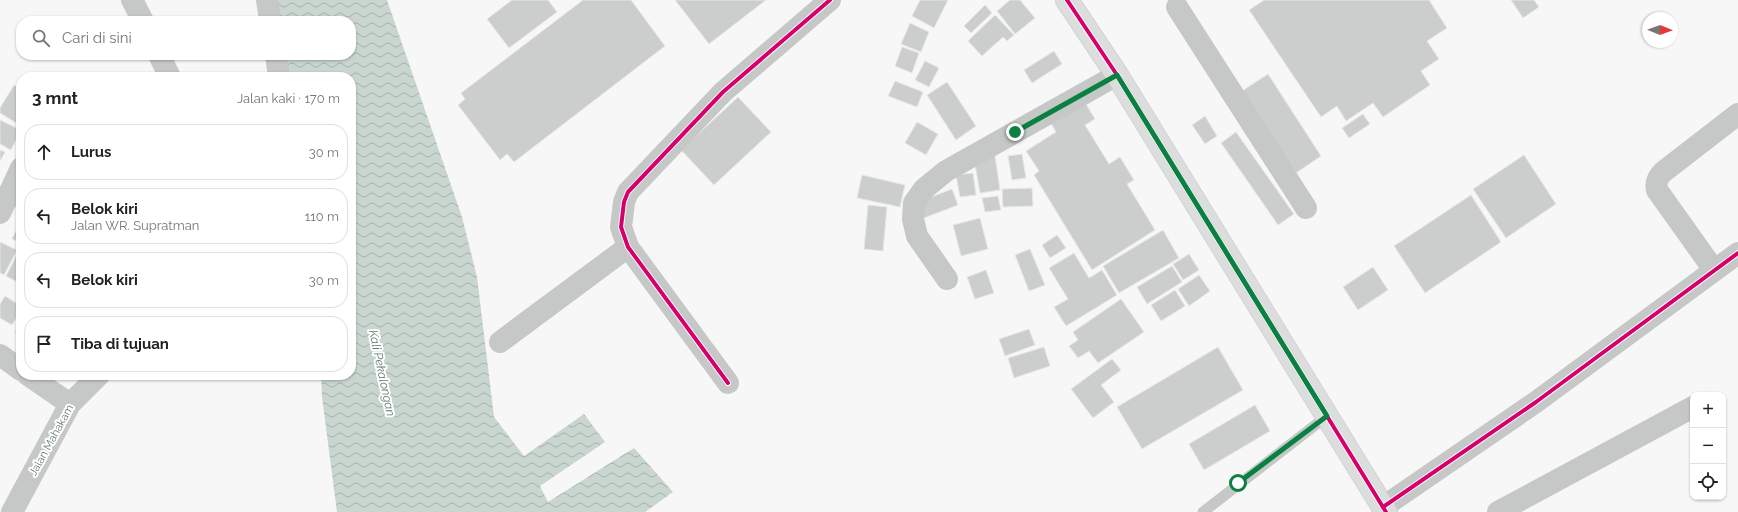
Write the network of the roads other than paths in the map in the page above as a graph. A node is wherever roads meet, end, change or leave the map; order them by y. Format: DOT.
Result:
graph roads {
  1 [pos="132,0"];
  2 [pos="266,0"];
  3 [pos="830,0"];
  4 [pos="1067,0"];
  5 [pos="1178,2"];
  6 [pos="140,16"];
  7 [pos="269,16"];
  8 [pos="162,60"];
  9 [pos="277,60"];
  10 [pos="168,72"];
  11 [pos="278,72"];
  12 [pos="1117,75"];
  13 [pos="1738,114"];
  14 [pos="16,179"];
  15 [pos="1306,208"];
  16 [pos="0,213"];
  17 [pos="628,247"];
  18 [pos="1738,253"];
  19 [pos="1714,270"];
  20 [pos="947,279"];
  21 [pos="500,342"];
  22 [pos="0,355"];
  23 [pos="16,366"];
  24 [pos="35,380"];
  25 [pos="94,380"];
  26 [pos="728,383"];
  27 [pos="70,404"];
  28 [pos="1690,410"];
  29 [pos="1327,416"];
  30 [pos="1385,510"];
  31 [pos="12,512"];
  32 [pos="1203,512"];
  33 [pos="1498,512"];
  1 -- 6 [label="street"];
  2 -- 7 [label="street"];
  3 -- 17 [label="street"];
  4 -- 12 [label="street"];
  5 -- 15 [label="street"];
  8 -- 10 [label="street"];
  9 -- 11 [label="street"];
  12 -- 20 [label="street"];
  12 -- 29 [label="street"];
  13 -- 19 [label="street"];
  14 -- 16 [label="street"];
  17 -- 21 [label="street"];
  17 -- 26 [label="street"];
  18 -- 19 [label="street"];
  19 -- 30 [label="street"];
  22 -- 23 [label="street"];
  24 -- 27 [label="street"];
  25 -- 27 [label="street, Jalan Mahakam"];
  27 -- 31 [label="street, Jalan Mahakam"];
  28 -- 33 [label="street"];
  29 -- 30 [label="street"];
  29 -- 32 [label="lane"];
}
